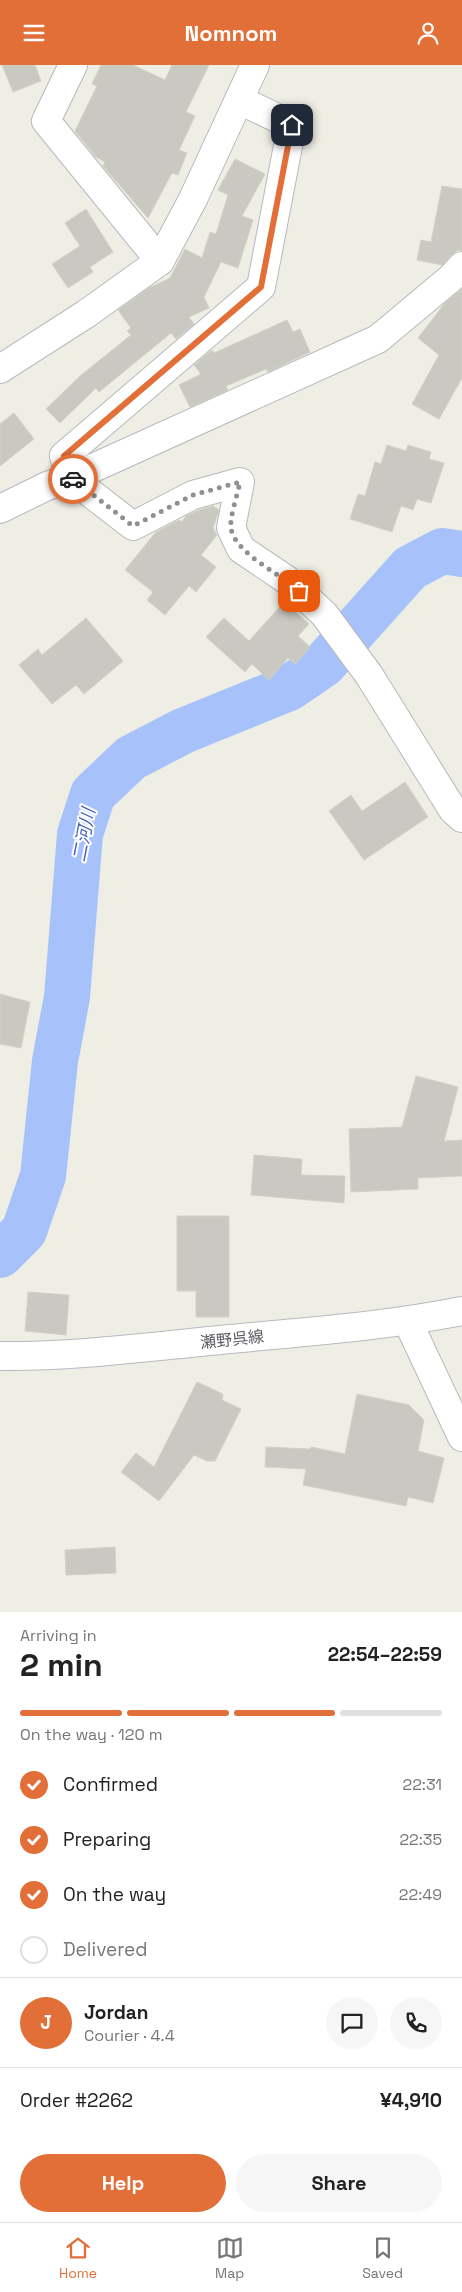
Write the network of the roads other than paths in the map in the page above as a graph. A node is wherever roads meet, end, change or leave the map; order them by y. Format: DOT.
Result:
graph roads {
  1 [pos="72,65"];
  2 [pos="255,65"];
  3 [pos="239,100"];
  4 [pos="160,261"];
  5 [pos="462,266"];
  6 [pos="0,369"];
  7 [pos="71,478"];
  8 [pos="0,509"];
  9 [pos="462,818"];
  10 [pos="462,1311"];
  11 [pos="408,1322"];
  12 [pos="0,1356"];
  13 [pos="462,1437"];
  1 -- 4 [label="street"];
  2 -- 3 [label="street"];
  3 -- 4 [label="street"];
  3 -- 7 [label="street"];
  4 -- 6 [label="street"];
  5 -- 7 [label="street"];
  7 -- 8 [label="street"];
  7 -- 9 [label="street"];
  10 -- 11 [label="street, 瀬野呉線"];
  11 -- 12 [label="street, 瀬野呉線"];
  11 -- 13 [label="street"];
}
